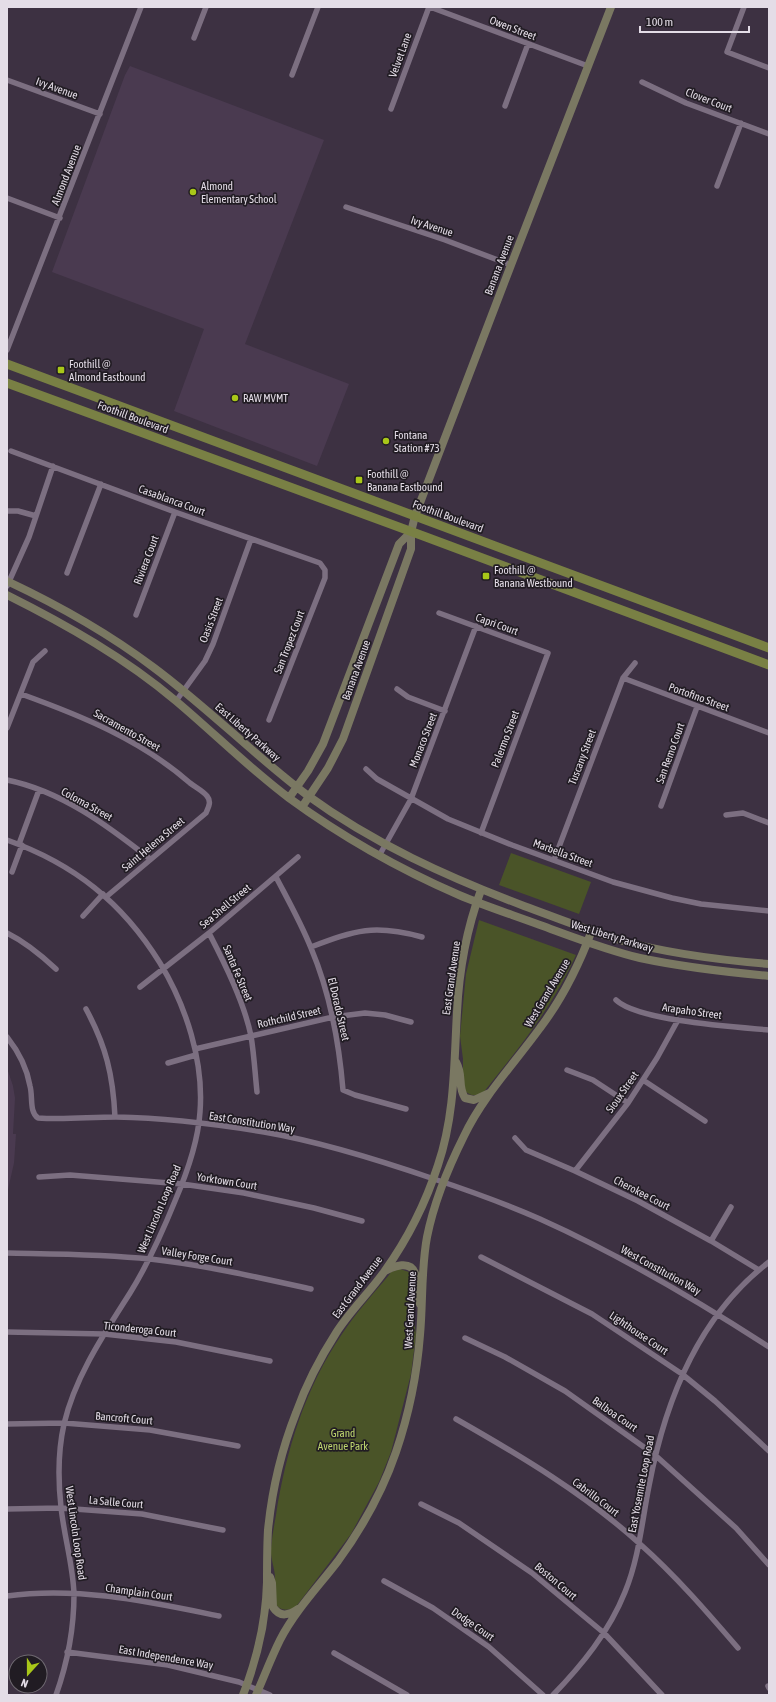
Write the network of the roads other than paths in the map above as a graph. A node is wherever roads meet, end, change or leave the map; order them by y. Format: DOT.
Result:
graph roads {
  1 [pos="141,7"];
  2 [pos="206,7"];
  3 [pos="318,7"];
  4 [pos="429,7"];
  5 [pos="612,7"];
  6 [pos="744,7"];
  7 [pos="194,38"];
  8 [pos="528,44"];
  9 [pos="588,66"];
  10 [pos="769,68"];
  11 [pos="292,75"];
  12 [pos="7,80"];
  13 [pos="642,82"];
  14 [pos="505,106"];
  15 [pos="391,109"];
  16 [pos="100,114"];
  17 [pos="740,123"];
  18 [pos="769,134"];
  19 [pos="717,186"];
  20 [pos="7,198"];
  21 [pos="346,207"];
  22 [pos="60,218"];
  23 [pos="510,265"];
  24 [pos="7,350"];
  25 [pos="7,364"];
  26 [pos="7,383"];
  27 [pos="10,450"];
  28 [pos="53,466"];
  29 [pos="101,484"];
  30 [pos="7,511"];
  31 [pos="175,512"];
  32 [pos="36,516"];
  33 [pos="415,516"];
  34 [pos="411,532"];
  35 [pos="251,539"];
  36 [pos="325,570"];
  37 [pos="67,573"];
  38 [pos="8,583"];
  39 [pos="7,595"];
  40 [pos="439,613"];
  41 [pos="136,615"];
  42 [pos="476,626"];
  43 [pos="769,648"];
  44 [pos="45,651"];
  45 [pos="548,653"];
  46 [pos="635,663"];
  47 [pos="769,665"];
  48 [pos="623,678"];
  49 [pos="397,689"];
  50 [pos="183,691"];
  51 [pos="21,694"];
  52 [pos="176,701"];
  53 [pos="698,707"];
  54 [pos="445,711"];
  55 [pos="269,720"];
  56 [pos="7,728"];
  57 [pos="769,733"];
  58 [pos="366,769"];
  59 [pos="7,780"];
  60 [pos="297,787"];
  61 [pos="39,790"];
  62 [pos="309,796"];
  63 [pos="289,798"];
  64 [pos="411,799"];
  65 [pos="210,804"];
  66 [pos="661,806"];
  67 [pos="302,807"];
  68 [pos="726,815"];
  69 [pos="769,823"];
  70 [pos="481,833"];
  71 [pos="7,840"];
  72 [pos="20,845"];
  73 [pos="386,845"];
  74 [pos="379,856"];
  75 [pos="298,857"];
  76 [pos="150,859"];
  77 [pos="554,860"];
  78 [pos="12,872"];
  79 [pos="276,877"];
  80 [pos="481,890"];
  81 [pos="104,895"];
  82 [pos="477,902"];
  83 [pos="769,911"];
  84 [pos="82,916"];
  85 [pos="592,930"];
  86 [pos="7,933"];
  87 [pos="209,933"];
  88 [pos="422,937"];
  89 [pos="588,942"];
  90 [pos="311,947"];
  91 [pos="769,964"];
  92 [pos="56,969"];
  93 [pos="163,969"];
  94 [pos="769,976"];
  95 [pos="140,987"];
  96 [pos="616,1000"];
  97 [pos="86,1009"];
  98 [pos="333,1017"];
  99 [pos="678,1020"];
  100 [pos="411,1022"];
  101 [pos="769,1030"];
  102 [pos="251,1036"];
  103 [pos="7,1037"];
  104 [pos="195,1052"];
  105 [pos="456,1061"];
  106 [pos="168,1063"];
  107 [pos="567,1070"];
  108 [pos="643,1080"];
  109 [pos="257,1092"];
  110 [pos="490,1093"];
  111 [pos="628,1103"];
  112 [pos="406,1109"];
  113 [pos="115,1117"];
  114 [pos="705,1121"];
  115 [pos="199,1124"];
  116 [pos="515,1138"];
  117 [pos="575,1171"];
  118 [pos="39,1177"];
  119 [pos="432,1178"];
  120 [pos="444,1182"];
  121 [pos="182,1184"];
  122 [pos="731,1207"];
  123 [pos="539,1219"];
  124 [pos="362,1221"];
  125 [pos="711,1241"];
  126 [pos="7,1253"];
  127 [pos="481,1256"];
  128 [pos="149,1259"];
  129 [pos="766,1264"];
  130 [pos="759,1270"];
  131 [pos="384,1271"];
  132 [pos="769,1271"];
  133 [pos="311,1289"];
  134 [pos="422,1306"];
  135 [pos="718,1314"];
  136 [pos="7,1332"];
  137 [pos="104,1334"];
  138 [pos="465,1338"];
  139 [pos="769,1347"];
  140 [pos="270,1361"];
  141 [pos="682,1374"];
  142 [pos="456,1420"];
  143 [pos="64,1423"];
  144 [pos="7,1424"];
  145 [pos="238,1446"];
  146 [pos="769,1451"];
  147 [pos="655,1455"];
  148 [pos="422,1504"];
  149 [pos="61,1508"];
  150 [pos="7,1509"];
  151 [pos="223,1530"];
  152 [pos="640,1543"];
  153 [pos="769,1565"];
  154 [pos="267,1570"];
  155 [pos="384,1581"];
  156 [pos="74,1594"];
  157 [pos="7,1596"];
  158 [pos="302,1606"];
  159 [pos="219,1616"];
  160 [pos="604,1633"];
  161 [pos="738,1648"];
  162 [pos="68,1652"];
  163 [pos="334,1653"];
  164 [pos="247,1685"];
  165 [pos="257,1692"];
  166 [pos="56,1695"];
  167 [pos="243,1695"];
  168 [pos="270,1695"];
  169 [pos="407,1695"];
  170 [pos="543,1695"];
  171 [pos="553,1695"];
  172 [pos="662,1695"];
  1 -- 16 [label="street, Almond Avenue"];
  2 -- 7 [label="street"];
  3 -- 11 [label="street"];
  4 -- 8 [label="street, Owen Street"];
  4 -- 15 [label="street, Velvet Lane"];
  5 -- 9 [label="street, Banana Avenue"];
  6 -- 10 [label="street"];
  8 -- 9 [label="street, Owen Street"];
  8 -- 14 [label="street"];
  9 -- 23 [label="street, Banana Avenue"];
  12 -- 16 [label="street, Ivy Avenue"];
  13 -- 17 [label="street, Clover Court"];
  16 -- 22 [label="street, Almond Avenue"];
  17 -- 18 [label="street, Clover Court"];
  17 -- 19 [label="street"];
  20 -- 22 [label="street"];
  21 -- 23 [label="street, Ivy Avenue"];
  22 -- 24 [label="street, Almond Avenue"];
  23 -- 33 [label="street, Banana Avenue"];
  25 -- 33 [label="main road, Foothill Boulevard"];
  26 -- 34 [label="main road, Foothill Boulevard"];
  27 -- 28 [label="street, Casablanca Court"];
  28 -- 29 [label="street, Casablanca Court"];
  28 -- 32 [label="street"];
  29 -- 31 [label="street, Casablanca Court"];
  29 -- 37 [label="street"];
  30 -- 32 [label="street"];
  31 -- 35 [label="street, Casablanca Court"];
  31 -- 41 [label="street, Riviera Court"];
  32 -- 38 [label="street"];
  33 -- 34 [label="street, Banana Avenue"];
  33 -- 43 [label="main road, Foothill Boulevard"];
  34 -- 47 [label="main road, Foothill Boulevard"];
  34 -- 60 [label="street, Banana Avenue"];
  34 -- 62 [label="street, Banana Avenue"];
  35 -- 36 [label="street, Casablanca Court"];
  35 -- 50 [label="street, Oasis Street"];
  36 -- 55 [label="street, San Tropez Court"];
  38 -- 50 [label="street, East Liberty Parkway"];
  39 -- 52 [label="street"];
  40 -- 42 [label="street, Capri Court"];
  42 -- 45 [label="street, Capri Court"];
  42 -- 54 [label="street, Monaco Street"];
  44 -- 51 [label="street"];
  45 -- 70 [label="street, Palermo Street"];
  46 -- 48 [label="street, Tuscany Street"];
  48 -- 53 [label="street, Portofino Street"];
  48 -- 77 [label="street, Tuscany Street"];
  49 -- 54 [label="street"];
  50 -- 52 [label="street, Oasis Street"];
  50 -- 60 [label="street, East Liberty Parkway"];
  51 -- 56 [label="street"];
  51 -- 65 [label="street, Sacramento Street"];
  52 -- 63 [label="street"];
  53 -- 57 [label="street, Portofino Street"];
  53 -- 66 [label="street, San Remo Court"];
  54 -- 64 [label="street, Monaco Street"];
  58 -- 64 [label="street, Marbella Street"];
  59 -- 61 [label="street, Coloma Street"];
  60 -- 62 [label="street, East Liberty Parkway"];
  60 -- 63 [label="street, Banana Avenue"];
  61 -- 72 [label="street"];
  61 -- 76 [label="street, Coloma Street"];
  62 -- 67 [label="street, Banana Avenue"];
  62 -- 73 [label="street, East Liberty Parkway"];
  63 -- 67 [label="street"];
  64 -- 70 [label="street, Marbella Street"];
  64 -- 73 [label="street, Monaco Street"];
  65 -- 76 [label="street, Saint Helena Street"];
  67 -- 74 [label="street"];
  68 -- 69 [label="street"];
  70 -- 77 [label="street, Marbella Street"];
  71 -- 72 [label="street, West Lincoln Loop Road"];
  72 -- 78 [label="street"];
  72 -- 81 [label="street, West Lincoln Loop Road"];
  73 -- 74 [label="street, Monaco Street"];
  73 -- 80 [label="street, East Liberty Parkway"];
  74 -- 82 [label="street"];
  75 -- 79 [label="street, Sea Shell Street"];
  76 -- 81 [label="street, Saint Helena Street"];
  77 -- 83 [label="street, Marbella Street"];
  79 -- 87 [label="street, Sea Shell Street"];
  79 -- 90 [label="street, El Dorado Street"];
  80 -- 82 [label="street, East Grand Avenue"];
  80 -- 85 [label="street, West Liberty Parkway"];
  81 -- 84 [label="street, Saint Helena Street"];
  81 -- 93 [label="street, West Lincoln Loop Road"];
  82 -- 89 [label="street, West Liberty Parkway"];
  82 -- 105 [label="street, East Grand Avenue"];
  85 -- 89 [label="street, West Grand Avenue"];
  85 -- 91 [label="street, West Liberty Parkway"];
  86 -- 92 [label="street"];
  87 -- 93 [label="street, Sea Shell Street"];
  87 -- 102 [label="street, Santa Fe Street"];
  88 -- 90 [label="street"];
  89 -- 94 [label="street, West Liberty Parkway"];
  89 -- 110 [label="street, West Grand Avenue"];
  90 -- 98 [label="street, El Dorado Street"];
  93 -- 95 [label="street, Sea Shell Street"];
  93 -- 104 [label="street, West Lincoln Loop Road"];
  96 -- 99 [label="street, Arapaho Street"];
  97 -- 113 [label="street"];
  98 -- 100 [label="street, Rothchild Street"];
  98 -- 102 [label="street, Rothchild Street"];
  98 -- 112 [label="street, El Dorado Street"];
  99 -- 101 [label="street, Arapaho Street"];
  99 -- 108 [label="street, Sioux Street"];
  102 -- 104 [label="street, Rothchild Street"];
  102 -- 109 [label="street, Santa Fe Street"];
  103 -- 113 [label="street, East Constitution Way"];
  104 -- 106 [label="street, Rothchild Street"];
  104 -- 115 [label="street, West Lincoln Loop Road"];
  105 -- 110 [label="street"];
  105 -- 119 [label="street, East Grand Avenue"];
  107 -- 111 [label="street"];
  108 -- 111 [label="street, Sioux Street"];
  108 -- 114 [label="street"];
  110 -- 120 [label="street, West Grand Avenue"];
  111 -- 117 [label="street, Sioux Street"];
  113 -- 115 [label="street, East Constitution Way"];
  115 -- 119 [label="street, East Constitution Way"];
  115 -- 121 [label="street, West Lincoln Loop Road"];
  116 -- 117 [label="street, Cherokee Court"];
  117 -- 125 [label="street, Cherokee Court"];
  118 -- 121 [label="street, Yorktown Court"];
  119 -- 120 [label="street, East Constitution Way"];
  119 -- 131 [label="street, East Grand Avenue"];
  120 -- 123 [label="street, East Constitution Way"];
  120 -- 134 [label="street, West Grand Avenue"];
  121 -- 124 [label="street, Yorktown Court"];
  121 -- 128 [label="street, West Lincoln Loop Road"];
  122 -- 125 [label="street"];
  123 -- 135 [label="street, West Constitution Way"];
  125 -- 130 [label="street, Cherokee Court"];
  126 -- 128 [label="street, Valley Forge Court"];
  127 -- 141 [label="street, Lighthouse Court"];
  128 -- 133 [label="street, Valley Forge Court"];
  128 -- 137 [label="street, West Lincoln Loop Road"];
  129 -- 130 [label="street, East Yosemite Loop Road"];
  129 -- 132 [label="street"];
  130 -- 135 [label="street, East Yosemite Loop Road"];
  131 -- 134 [label="street"];
  131 -- 154 [label="street, East Grand Avenue"];
  134 -- 158 [label="street, West Grand Avenue"];
  135 -- 139 [label="street, West Constitution Way"];
  135 -- 141 [label="street, East Yosemite Loop Road"];
  136 -- 137 [label="street, Ticonderoga Court"];
  137 -- 140 [label="street, Ticonderoga Court"];
  137 -- 143 [label="street, West Lincoln Loop Road"];
  138 -- 147 [label="street, Balboa Court"];
  141 -- 146 [label="street, Lighthouse Court"];
  141 -- 147 [label="street, East Yosemite Loop Road"];
  142 -- 152 [label="street, Cabrillo Court"];
  143 -- 144 [label="street, Bancroft Court"];
  143 -- 145 [label="street, Bancroft Court"];
  143 -- 149 [label="street, West Lincoln Loop Road"];
  147 -- 152 [label="street, East Yosemite Loop Road"];
  147 -- 153 [label="street, Balboa Court"];
  148 -- 160 [label="street, Boston Court"];
  149 -- 150 [label="street, La Salle Court"];
  149 -- 151 [label="street, La Salle Court"];
  149 -- 156 [label="street, West Lincoln Loop Road"];
  152 -- 160 [label="street, East Yosemite Loop Road"];
  152 -- 161 [label="street, Cabrillo Court"];
  154 -- 158 [label="street"];
  154 -- 164 [label="street, East Grand Avenue"];
  155 -- 170 [label="street, Dodge Court"];
  156 -- 157 [label="street, Champlain Court"];
  156 -- 159 [label="street, Champlain Court"];
  156 -- 162 [label="street, West Lincoln Loop Road"];
  158 -- 165 [label="street, West Grand Avenue"];
  160 -- 171 [label="street, East Yosemite Loop Road"];
  160 -- 172 [label="street, Boston Court"];
  162 -- 164 [label="street, East Independence Way"];
  162 -- 166 [label="street, West Lincoln Loop Road"];
  163 -- 169 [label="street"];
  164 -- 165 [label="street, East Independence Way"];
  164 -- 167 [label="street, East Grand Avenue"];
  165 -- 168 [label="street, East Independence Way"];
}
